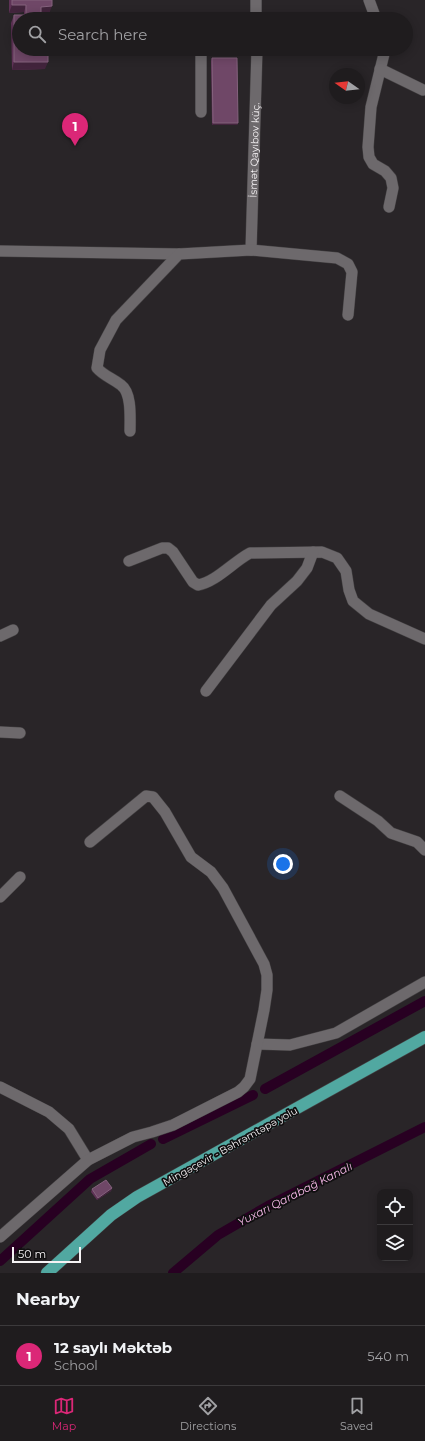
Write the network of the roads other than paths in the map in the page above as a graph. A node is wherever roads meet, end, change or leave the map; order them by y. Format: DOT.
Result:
graph roads {
  1 [pos="256,0"];
  2 [pos="369,0"];
  3 [pos="256,12"];
  4 [pos="373,12"];
  5 [pos="201,56"];
  6 [pos="257,56"];
  7 [pos="382,56"];
  8 [pos="380,69"];
  9 [pos="423,90"];
  10 [pos="201,112"];
  11 [pos="389,207"];
  12 [pos="251,250"];
  13 [pos="0,251"];
  14 [pos="180,254"];
  15 [pos="348,315"];
  16 [pos="130,431"];
  17 [pos="313,552"];
  18 [pos="129,561"];
  19 [pos="13,630"];
  20 [pos="0,636"];
  21 [pos="425,639"];
  22 [pos="206,691"];
  23 [pos="0,732"];
  24 [pos="20,733"];
  25 [pos="340,796"];
  26 [pos="90,842"];
  27 [pos="425,850"];
  28 [pos="20,877"];
  29 [pos="0,897"];
  30 [pos="425,982"];
  31 [pos="425,1037"];
  32 [pos="257,1044"];
  33 [pos="0,1087"];
  34 [pos="88,1160"];
  35 [pos="0,1237"];
  36 [pos="47,1273"];
  1 -- 3 [label="street"];
  2 -- 4 [label="street"];
  5 -- 10 [label="street"];
  6 -- 12 [label="street, İsmət Qayıbov küç."];
  7 -- 8 [label="street"];
  8 -- 9 [label="street"];
  8 -- 11 [label="street"];
  12 -- 14 [label="street"];
  12 -- 15 [label="street"];
  13 -- 14 [label="street"];
  14 -- 16 [label="street"];
  17 -- 18 [label="street"];
  17 -- 21 [label="street"];
  17 -- 22 [label="street"];
  19 -- 20 [label="street"];
  23 -- 24 [label="street"];
  25 -- 27 [label="street"];
  26 -- 32 [label="street"];
  28 -- 29 [label="street"];
  30 -- 32 [label="street"];
  31 -- 36 [label="main road, Mingəçevir - Bəhrəmtəpə yolu"];
  32 -- 34 [label="street"];
  33 -- 34 [label="street"];
  34 -- 35 [label="street"];
}
